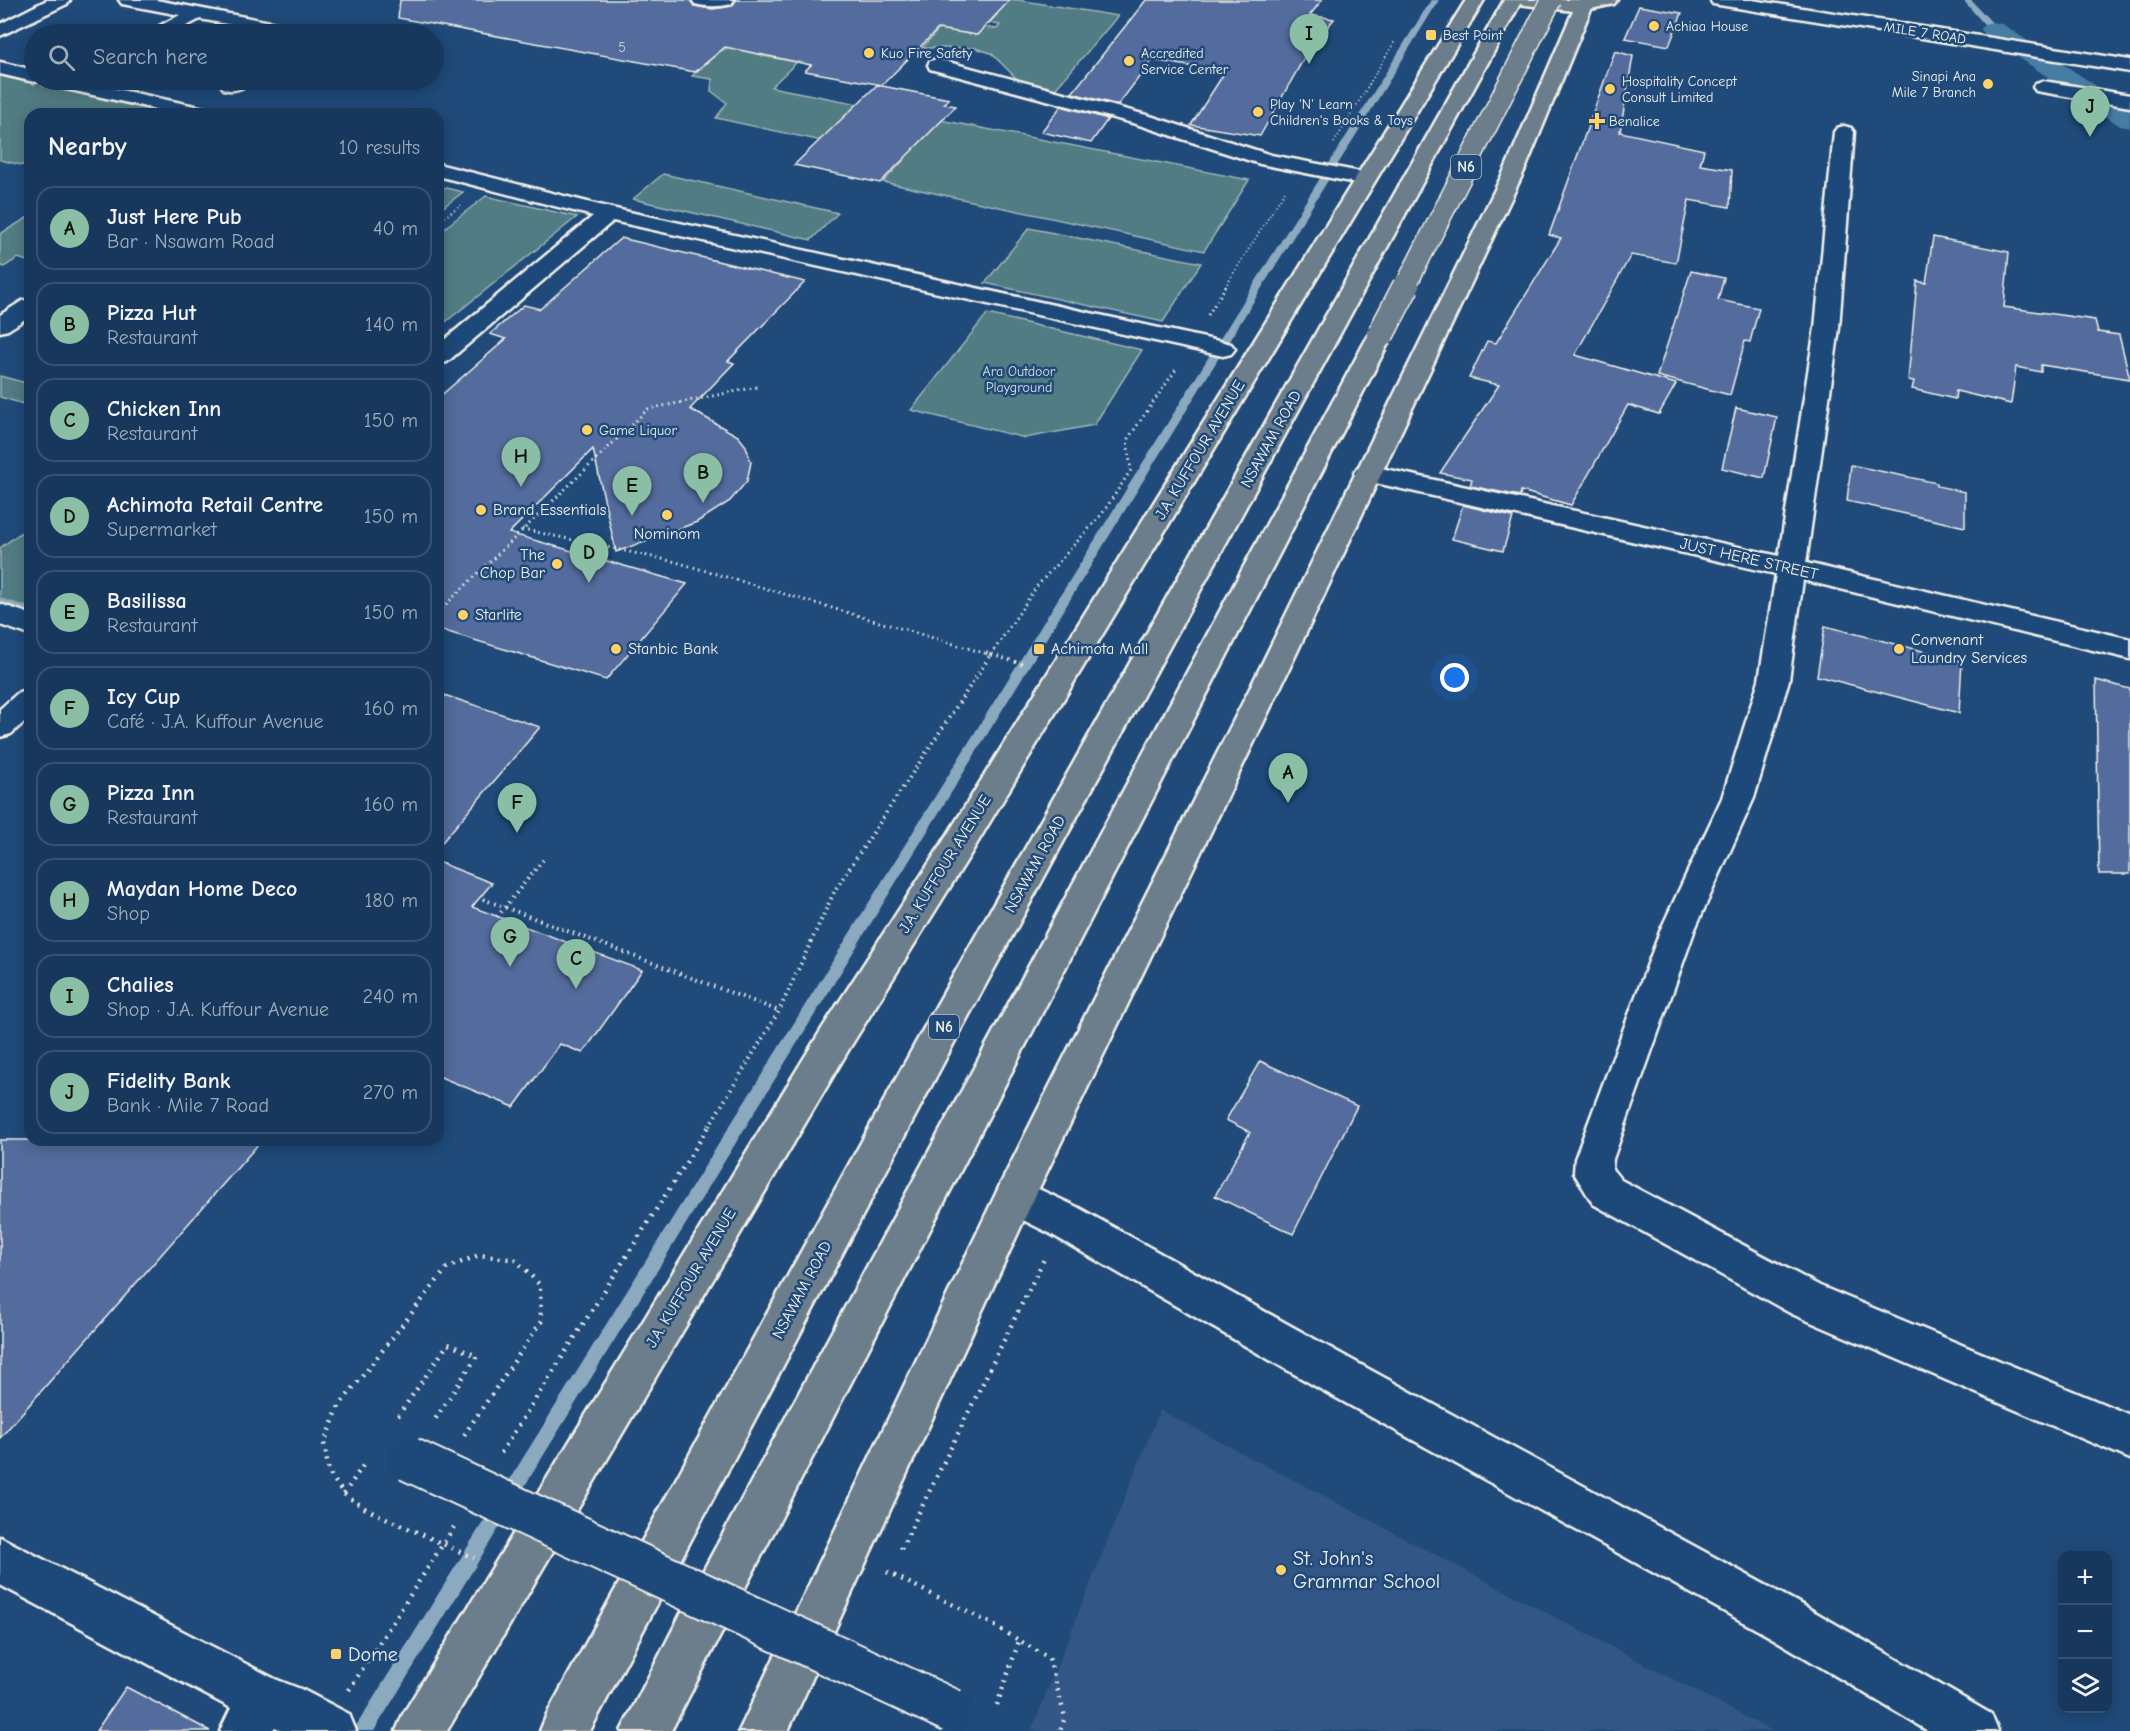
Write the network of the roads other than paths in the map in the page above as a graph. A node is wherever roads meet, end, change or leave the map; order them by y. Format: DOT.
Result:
graph roads {
  1 [pos="61,0"];
  2 [pos="128,0"];
  3 [pos="701,0"];
  4 [pos="725,0"];
  5 [pos="1475,0"];
  6 [pos="1513,0"];
  7 [pos="1526,0"];
  8 [pos="1551,0"];
  9 [pos="1719,0"];
  10 [pos="1596,2"];
  11 [pos="198,13"];
  12 [pos="177,24"];
  13 [pos="250,24"];
  14 [pos="0,31"];
  15 [pos="2030,49"];
  16 [pos="937,65"];
  17 [pos="2130,66"];
  18 [pos="0,68"];
  19 [pos="24,74"];
  20 [pos="96,90"];
  21 [pos="2130,101"];
  22 [pos="177,108"];
  23 [pos="1844,132"];
  24 [pos="444,172"];
  25 [pos="1366,179"];
  26 [pos="609,214"];
  27 [pos="24,310"];
  28 [pos="0,325"];
  29 [pos="1223,349"];
  30 [pos="444,352"];
  31 [pos="1367,473"];
  32 [pos="1790,568"];
  33 [pos="0,614"];
  34 [pos="24,623"];
  35 [pos="2130,649"];
  36 [pos="24,705"];
  37 [pos="0,726"];
  38 [pos="1015,1196"];
  39 [pos="2130,1437"];
  40 [pos="423,1466"];
  41 [pos="0,1560"];
  42 [pos="952,1711"];
  43 [pos="254,1716"];
  44 [pos="328,1729"];
  45 [pos="420,1731"];
  46 [pos="564,1731"];
  47 [pos="645,1731"];
  48 [pos="764,1731"];
  49 [pos="1974,1731"];
  1 -- 14 [label="street"];
  2 -- 11 [label="street"];
  3 -- 4 [label="street"];
  5 -- 25 [label="main road, J.A. KUFFOUR AVENUE"];
  6 -- 46 [label="main road, NSAWAM ROAD / N6"];
  7 -- 10 [label="main road"];
  8 -- 47 [label="main road, N6, bridge"];
  9 -- 15 [label="street, MILE 7 ROAD"];
  10 -- 31 [label="main road"];
  11 -- 12 [label="street"];
  11 -- 13 [label="street"];
  15 -- 17 [label="street, MILE 7 ROAD"];
  15 -- 21 [label="street"];
  16 -- 25 [label="street"];
  18 -- 19 [label="street"];
  20 -- 22 [label="street"];
  23 -- 32 [label="street"];
  24 -- 26 [label="street"];
  25 -- 45 [label="main road, J.A. KUFFOUR AVENUE"];
  26 -- 29 [label="street"];
  26 -- 30 [label="street"];
  27 -- 28 [label="street"];
  31 -- 32 [label="street, JUST HERE STREET"];
  31 -- 38 [label="main road"];
  32 -- 35 [label="street, JUST HERE STREET"];
  32 -- 39 [label="street"];
  33 -- 34 [label="street"];
  36 -- 37 [label="street"];
  38 -- 48 [label="main road"];
  38 -- 49 [label="street"];
  40 -- 42 [label="street, bridge"];
  41 -- 43 [label="street"];
  43 -- 44 [label="street"];
}
